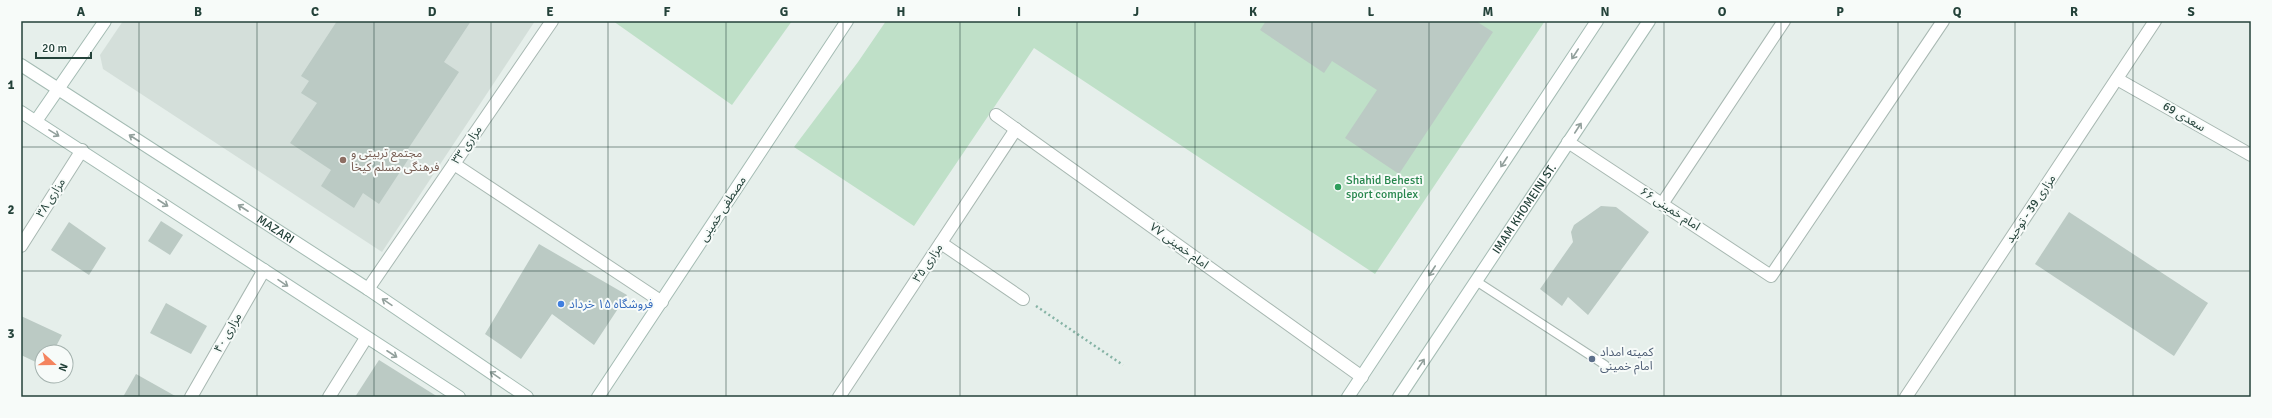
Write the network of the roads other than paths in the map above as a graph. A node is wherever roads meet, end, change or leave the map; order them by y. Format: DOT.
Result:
graph roads {
  1 [pos="105,21"];
  2 [pos="552,21"];
  3 [pos="847,21"];
  4 [pos="1597,21"];
  5 [pos="1648,21"];
  6 [pos="1784,21"];
  7 [pos="1943,21"];
  8 [pos="2155,21"];
  9 [pos="21,66"];
  10 [pos="2117,79"];
  11 [pos="58,89"];
  12 [pos="21,112"];
  13 [pos="996,114"];
  14 [pos="36,122"];
  15 [pos="1016,129"];
  16 [pos="1568,142"];
  17 [pos="82,150"];
  18 [pos="2251,155"];
  19 [pos="454,164"];
  20 [pos="1662,204"];
  21 [pos="941,243"];
  22 [pos="21,246"];
  23 [pos="264,270"];
  24 [pos="1476,281"];
  25 [pos="368,289"];
  26 [pos="1023,299"];
  27 [pos="662,302"];
  28 [pos="366,338"];
  29 [pos="1605,365"];
  30 [pos="1362,377"];
  31 [pos="191,397"];
  32 [pos="329,397"];
  33 [pos="459,397"];
  34 [pos="527,397"];
  35 [pos="598,397"];
  36 [pos="839,397"];
  37 [pos="1348,397"];
  38 [pos="1400,397"];
  39 [pos="1906,397"];
  1 -- 11 [label="street"];
  2 -- 19 [label="street, مزاری ۳۳"];
  3 -- 27 [label="street, مصطفی خمینی"];
  4 -- 30 [label="street, one-way"];
  16 -- 5 [label="street, IMAM KHOMEINI ST., one-way"];
  6 -- 20 [label="street"];
  7 -- 20 [label="street, امام خمینی ۶۶"];
  8 -- 10 [label="street, مزاری 39 - توحید"];
  9 -- 11 [label="street, MAZARI"];
  10 -- 18 [label="street, سعدی 69"];
  10 -- 39 [label="street, مزاری 39 - توحید"];
  11 -- 14 [label="street"];
  25 -- 11 [label="street, MAZARI, one-way"];
  12 -- 14 [label="street"];
  13 -- 15 [label="street, امام خمینی ۷۷"];
  14 -- 17 [label="street, one-way"];
  15 -- 21 [label="street, مزاری ۳۵"];
  15 -- 30 [label="street, امام خمینی ۷۷"];
  16 -- 20 [label="street, امام خمینی ۶۶"];
  16 -- 24 [label="street, IMAM KHOMEINI ST."];
  17 -- 22 [label="street, مزاری ۳۸"];
  17 -- 23 [label="street, one-way"];
  19 -- 25 [label="street, مزاری ۳۳"];
  19 -- 27 [label="street"];
  21 -- 26 [label="street"];
  21 -- 36 [label="street, مزاری ۳۵"];
  23 -- 28 [label="street, one-way"];
  23 -- 31 [label="street, مزاری ۴۰"];
  24 -- 29 [label="lane"];
  38 -- 24 [label="street, IMAM KHOMEINI ST., one-way"];
  34 -- 25 [label="street, MAZARI, one-way"];
  27 -- 35 [label="street, مصطفی خمینی"];
  28 -- 32 [label="street"];
  28 -- 33 [label="street, one-way"];
  30 -- 37 [label="street"];
}
